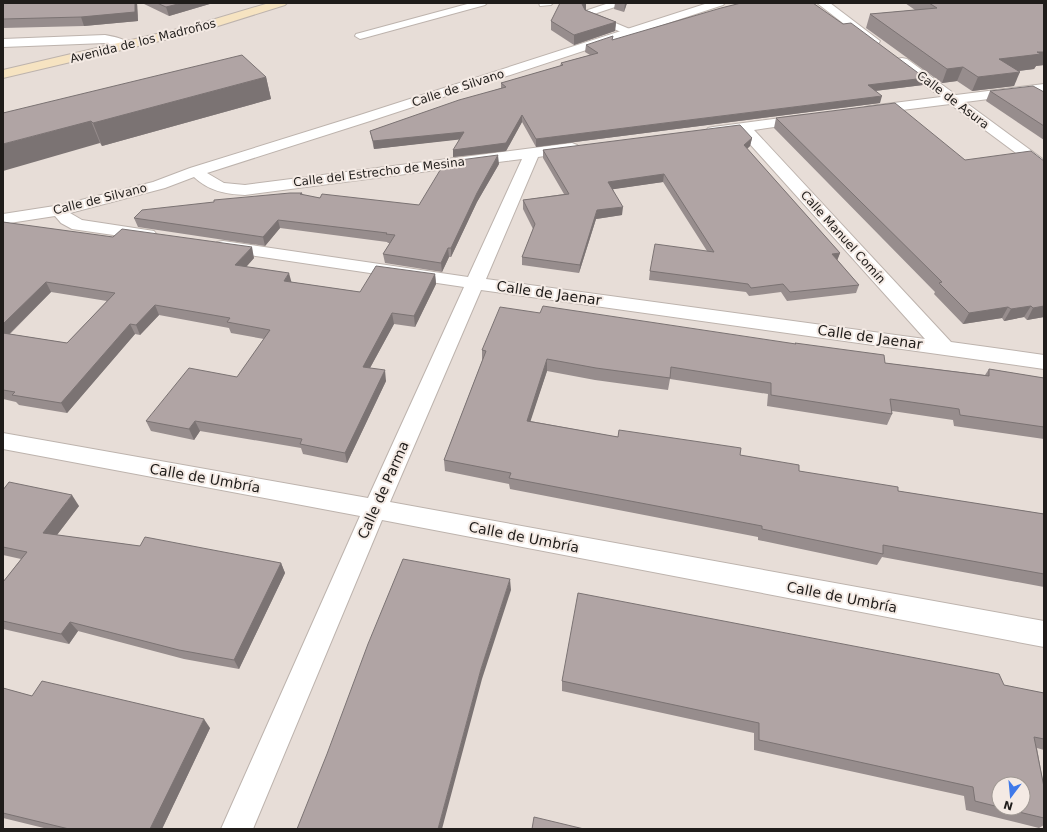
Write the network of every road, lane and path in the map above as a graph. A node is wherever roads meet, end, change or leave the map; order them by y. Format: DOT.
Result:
graph roads {
  1 [pos="281,3"];
  2 [pos="482,3"];
  3 [pos="719,3"];
  4 [pos="823,3"];
  5 [pos="583,5"];
  6 [pos="608,5"];
  7 [pos="618,14"];
  8 [pos="630,26"];
  9 [pos="360,36"];
  10 [pos="3,43"];
  11 [pos="125,46"];
  12 [pos="3,74"];
  13 [pos="1044,88"];
  14 [pos="951,99"];
  15 [pos="858,112"];
  16 [pos="820,117"];
  17 [pos="743,128"];
  18 [pos="696,133"];
  19 [pos="587,146"];
  20 [pos="532,153"];
  21 [pos="1044,167"];
  22 [pos="196,171"];
  23 [pos="82,191"];
  24 [pos="3,210"];
  25 [pos="62,210"];
  26 [pos="3,219"];
  27 [pos="164,238"];
  28 [pos="202,243"];
  29 [pos="474,283"];
  30 [pos="944,347"];
  31 [pos="1044,362"];
  32 [pos="3,441"];
  33 [pos="375,509"];
  34 [pos="1044,634"];
  35 [pos="237,829"];
  1 -- 11 [label="street, Avenida de los Madroños"];
  2 -- 9 [label="lane"];
  3 -- 8 [label="street, Calle de Silvano"];
  4 -- 14 [label="street, Calle de Asura"];
  5 -- 6 [label="lane"];
  6 -- 7 [label="lane"];
  6 -- 8 [label="lane"];
  8 -- 22 [label="street, Calle de Silvano"];
  10 -- 11 [label="street"];
  11 -- 12 [label="street, Avenida de los Madroños"];
  13 -- 14 [label="street"];
  14 -- 15 [label="street"];
  14 -- 21 [label="street, Calle de Asura"];
  16 -- 17 [label="street"];
  17 -- 18 [label="street"];
  17 -- 30 [label="street, Calle Manuel Comín"];
  19 -- 20 [label="street, Calle del Estrecho de Mesina"];
  20 -- 22 [label="street, Calle del Estrecho de Mesina"];
  20 -- 29 [label="street, Calle de Parma"];
  22 -- 23 [label="street, Calle de Silvano"];
  22 -- 25 [label="street, Calle de Silvano"];
  23 -- 24 [label="street, Calle de Silvano"];
  23 -- 25 [label="street"];
  25 -- 26 [label="street, Calle de Silvano"];
  25 -- 27 [label="street"];
  28 -- 29 [label="street, Calle de Jaenar"];
  29 -- 30 [label="street, Calle de Jaenar"];
  29 -- 33 [label="street, Calle de Parma"];
  30 -- 31 [label="street, Calle de Jaenar"];
  32 -- 33 [label="street, Calle de Umbría"];
  33 -- 34 [label="street, Calle de Umbría"];
  33 -- 35 [label="street, Calle de Parma"];
}
